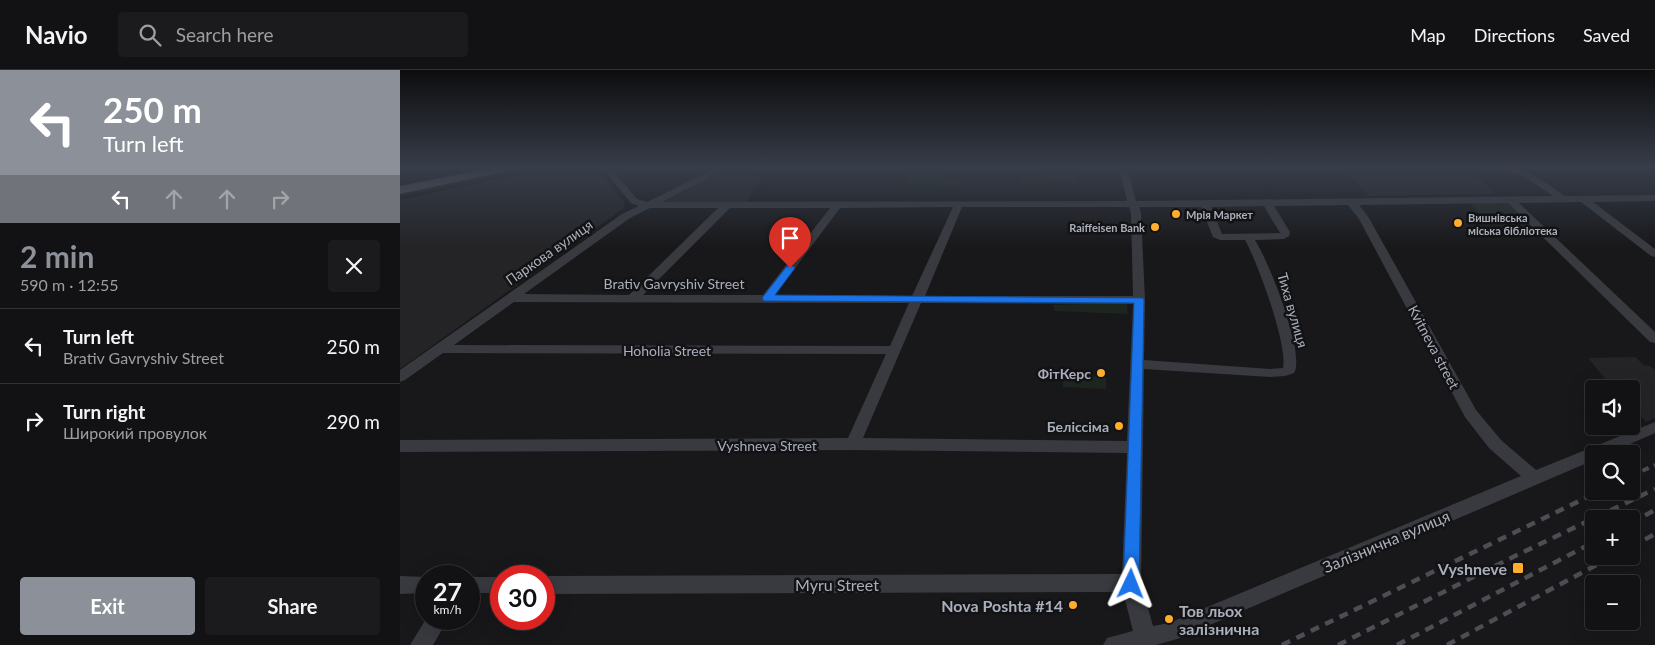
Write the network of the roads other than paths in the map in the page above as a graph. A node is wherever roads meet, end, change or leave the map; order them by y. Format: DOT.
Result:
graph roads {
  1 [pos="628,194"];
  2 [pos="671,194"];
  3 [pos="1130,194"];
  4 [pos="1555,194"];
  5 [pos="1655,198"];
  6 [pos="1583,199"];
  7 [pos="1511,200"];
  8 [pos="1564,200"];
  9 [pos="1351,202"];
  10 [pos="1267,203"];
  11 [pos="959,204"];
  12 [pos="1132,204"];
  13 [pos="1205,204"];
  14 [pos="837,205"];
  15 [pos="647,206"];
  16 [pos="726,206"];
  17 [pos="1249,238"];
  18 [pos="1655,254"];
  19 [pos="510,298"];
  20 [pos="633,298"];
  21 [pos="767,298"];
  22 [pos="919,298"];
  23 [pos="1139,300"];
  24 [pos="1655,338"];
  25 [pos="439,349"];
  26 [pos="896,350"];
  27 [pos="1137,364"];
  28 [pos="400,377"];
  29 [pos="1655,426"];
  30 [pos="854,444"];
  31 [pos="400,446"];
  32 [pos="1135,447"];
  33 [pos="1534,478"];
  34 [pos="1131,584"];
  35 [pos="400,585"];
  36 [pos="415,585"];
  37 [pos="555,585"];
  38 [pos="431,630"];
  39 [pos="1145,637"];
  40 [pos="421,645"];
  41 [pos="1114,645"];
  1 -- 15 [label="street"];
  2 -- 15 [label="street, Паркова вулиця"];
  3 -- 12 [label="street"];
  4 -- 8 [label="street"];
  5 -- 6 [label="street"];
  6 -- 8 [label="street"];
  6 -- 18 [label="street"];
  7 -- 8 [label="street"];
  7 -- 9 [label="street"];
  7 -- 24 [label="street"];
  9 -- 10 [label="street"];
  9 -- 33 [label="street, Kvitneva street"];
  10 -- 13 [label="street"];
  10 -- 17 [label="street"];
  11 -- 12 [label="street"];
  11 -- 14 [label="street"];
  11 -- 22 [label="street"];
  12 -- 13 [label="street"];
  12 -- 23 [label="street"];
  13 -- 17 [label="street"];
  14 -- 16 [label="street"];
  14 -- 21 [label="street"];
  15 -- 16 [label="street"];
  15 -- 19 [label="street, Паркова вулиця"];
  16 -- 20 [label="street"];
  17 -- 27 [label="street, Тиха вулиця"];
  19 -- 20 [label="street, Brativ Gavryshiv Street"];
  19 -- 25 [label="street, Паркова вулиця"];
  20 -- 21 [label="street, Brativ Gavryshiv Street"];
  21 -- 22 [label="street, Brativ Gavryshiv Street"];
  22 -- 23 [label="street, Brativ Gavryshiv Street"];
  22 -- 26 [label="street"];
  23 -- 27 [label="street"];
  25 -- 26 [label="street, Hoholia Street"];
  25 -- 28 [label="street, Паркова вулиця"];
  26 -- 30 [label="street"];
  27 -- 32 [label="street"];
  29 -- 33 [label="street, Залізнична вулиця"];
  30 -- 31 [label="street, Vyshneva Street"];
  30 -- 32 [label="street, Vyshneva Street"];
  32 -- 34 [label="street"];
  33 -- 39 [label="street, Залізнична вулиця"];
  34 -- 37 [label="street, Myru Street"];
  34 -- 39 [label="street"];
  35 -- 36 [label="street"];
  38 -- 40 [label="street"];
  39 -- 41 [label="street, Залізнична вулиця"];
}
